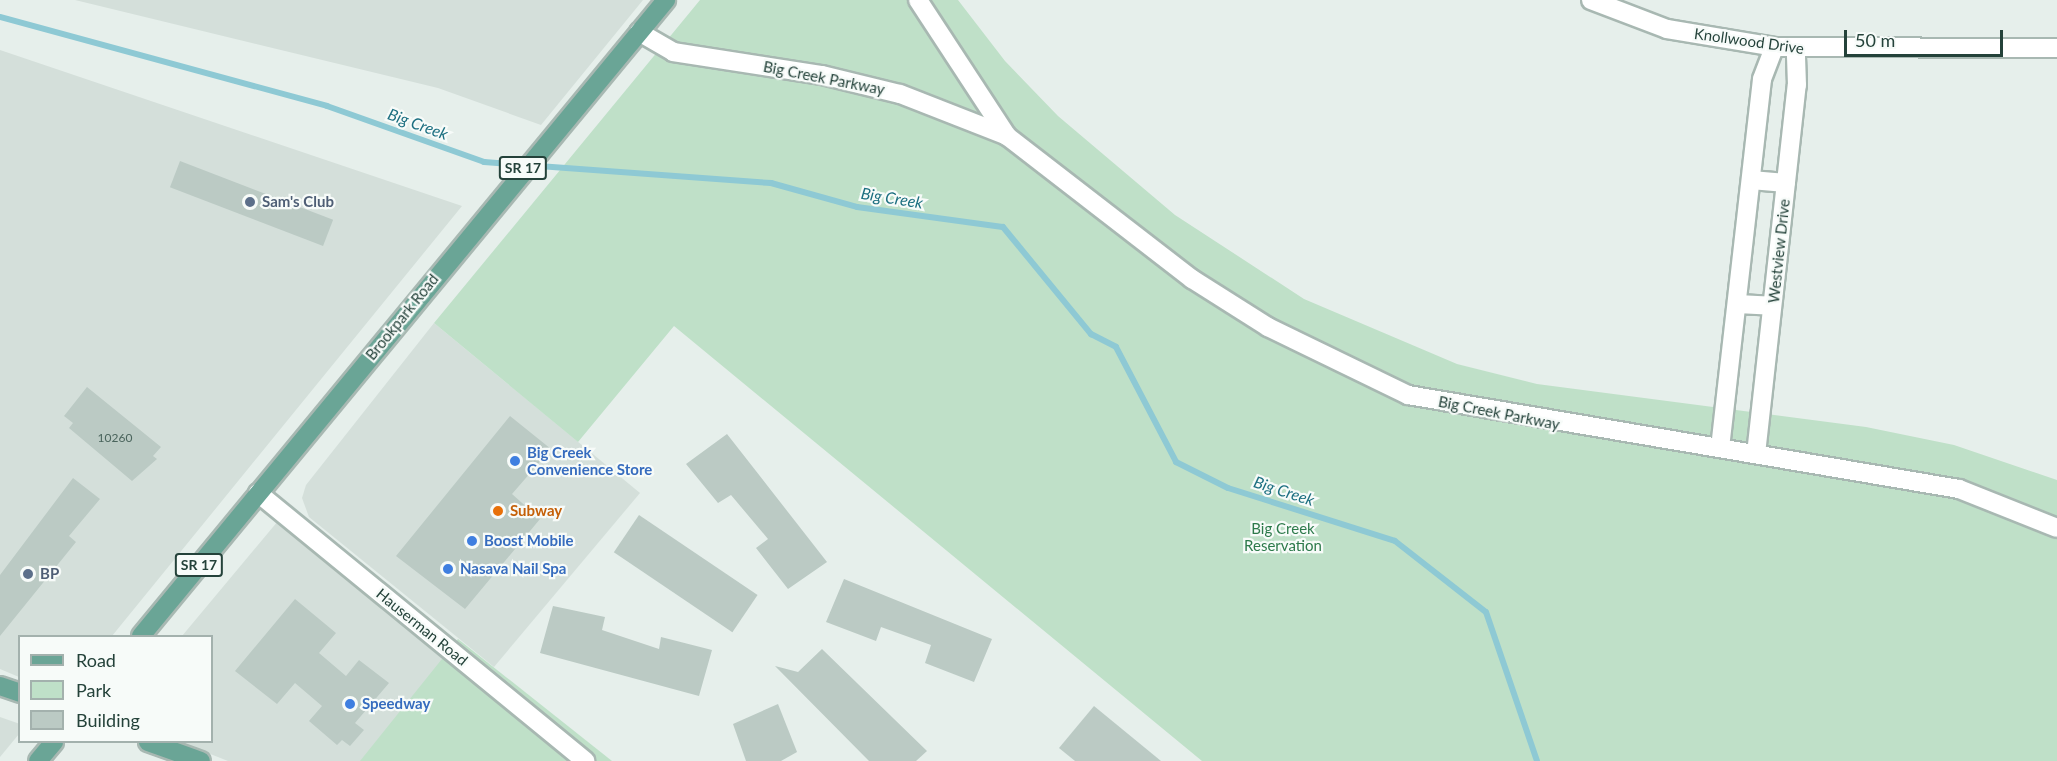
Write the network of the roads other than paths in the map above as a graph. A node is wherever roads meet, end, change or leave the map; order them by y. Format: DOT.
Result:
graph roads {
  1 [pos="666,0"];
  2 [pos="918,0"];
  3 [pos="1591,0"];
  4 [pos="639,32"];
  5 [pos="1774,47"];
  6 [pos="1796,48"];
  7 [pos="2057,48"];
  8 [pos="1007,136"];
  9 [pos="1751,180"];
  10 [pos="1786,183"];
  11 [pos="1737,304"];
  12 [pos="1772,306"];
  13 [pos="1720,448"];
  14 [pos="1756,454"];
  15 [pos="258,493"];
  16 [pos="2057,528"];
  17 [pos="142,635"];
  18 [pos="0,686"];
  19 [pos="18,692"];
  20 [pos="52,743"];
  21 [pos="153,743"];
  22 [pos="38,761"];
  23 [pos="201,761"];
  24 [pos="585,761"];
  1 -- 4 [label="main road, Brookpark Road / SR 17"];
  2 -- 8 [label="street, Big Creek Parkway"];
  3 -- 5 [label="street, Knollwood Drive"];
  4 -- 8 [label="street, Big Creek Parkway"];
  4 -- 15 [label="main road, Brookpark Road / SR 17"];
  5 -- 6 [label="street, Knollwood Drive"];
  5 -- 9 [label="street"];
  6 -- 7 [label="street, Knollwood Drive"];
  6 -- 10 [label="street, Westview Drive"];
  8 -- 13 [label="street, Big Creek Parkway"];
  9 -- 10 [label="street"];
  9 -- 11 [label="street"];
  10 -- 12 [label="street, Westview Drive"];
  11 -- 12 [label="street"];
  11 -- 13 [label="street"];
  12 -- 14 [label="street, Westview Drive"];
  13 -- 14 [label="street, Big Creek Parkway"];
  14 -- 16 [label="street, Big Creek Parkway"];
  15 -- 17 [label="main road, Brookpark Road / SR 17"];
  15 -- 24 [label="street, Hauserman Road"];
  18 -- 19 [label="main road"];
  20 -- 22 [label="main road"];
  21 -- 23 [label="main road"];
}
